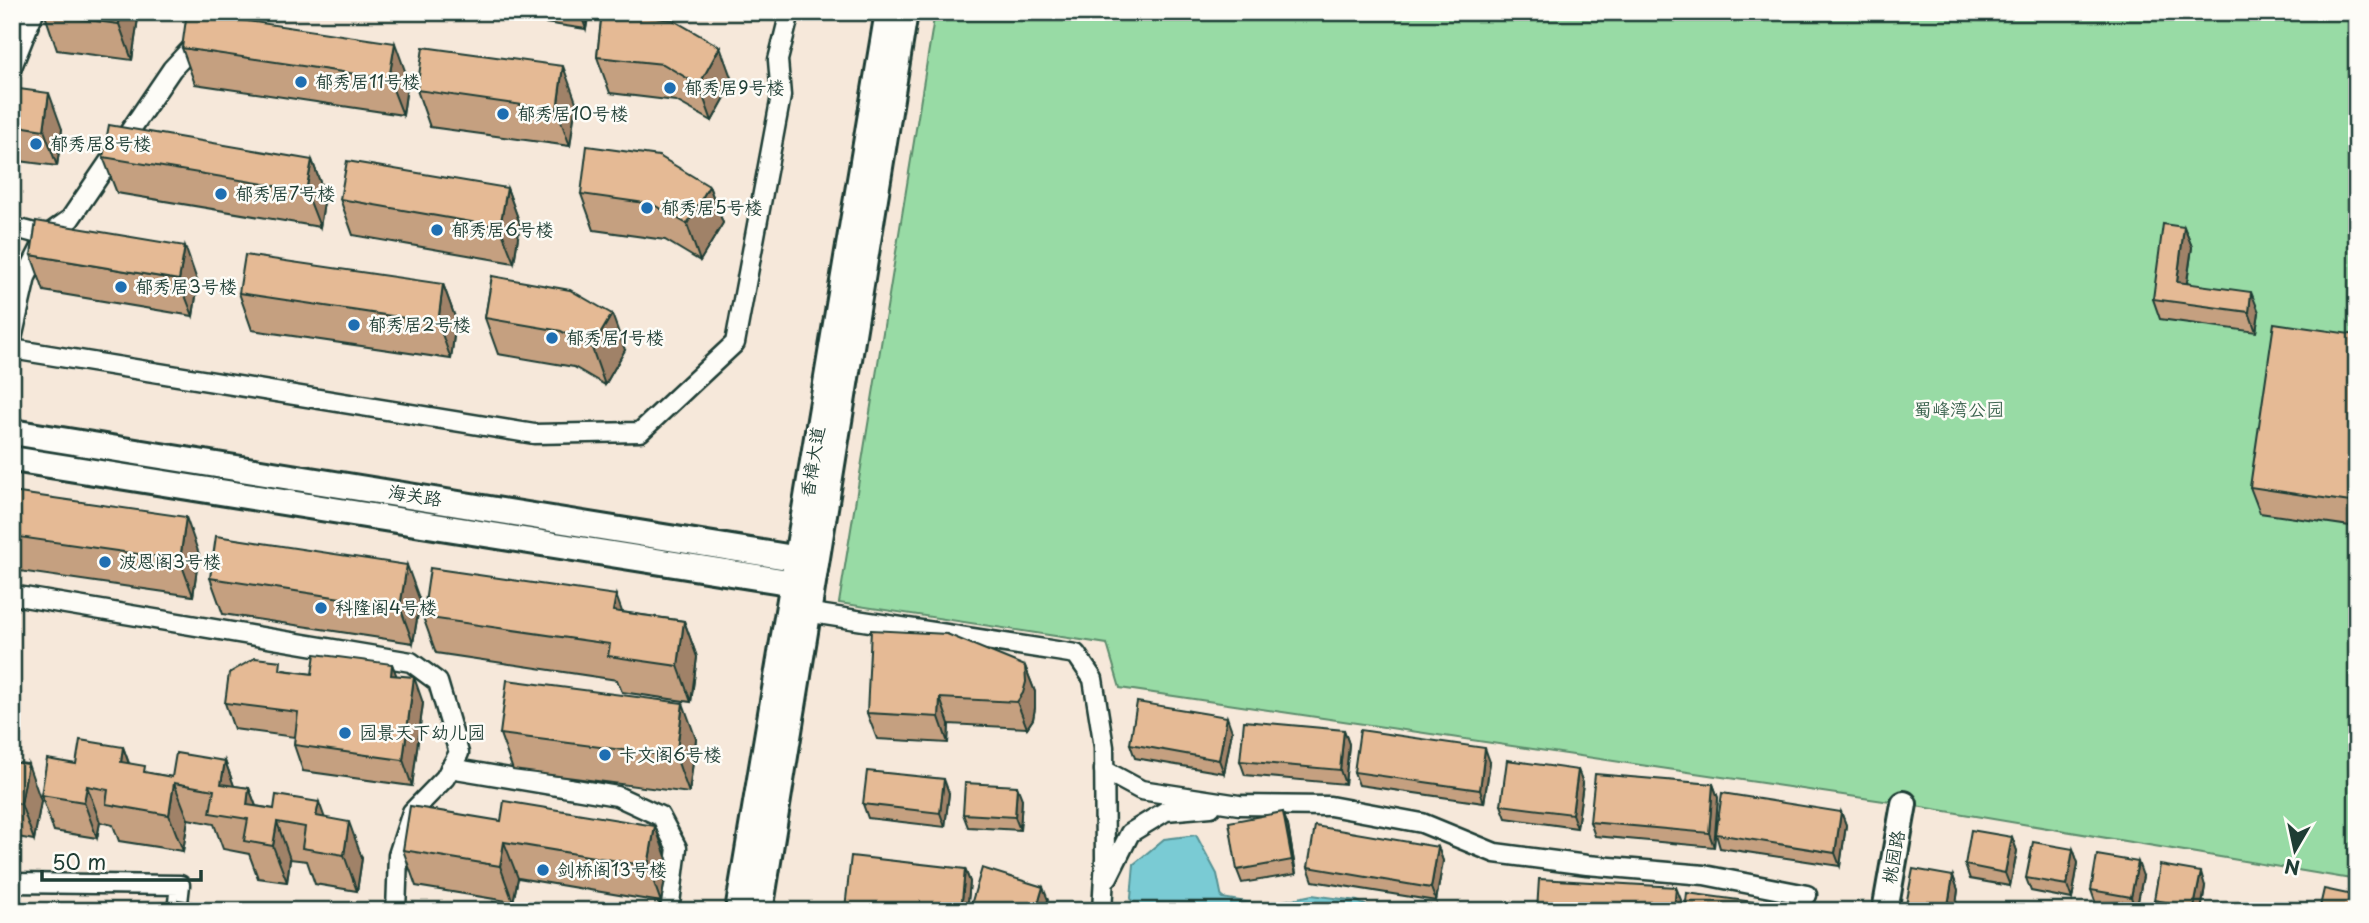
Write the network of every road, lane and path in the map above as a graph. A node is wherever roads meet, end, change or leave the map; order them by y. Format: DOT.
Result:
graph roads {
  1 [pos="34,12"];
  2 [pos="231,12"];
  3 [pos="790,12"];
  4 [pos="888,12"];
  5 [pos="905,12"];
  6 [pos="12,66"];
  7 [pos="12,227"];
  8 [pos="47,236"];
  9 [pos="12,339"];
  10 [pos="12,349"];
  11 [pos="12,432"];
  12 [pos="12,459"];
  13 [pos="805,572"];
  14 [pos="12,595"];
  15 [pos="798,611"];
  16 [pos="450,768"];
  17 [pos="1104,770"];
  18 [pos="1904,804"];
  19 [pos="1239,805"];
  20 [pos="12,883"];
  21 [pos="1103,886"];
  22 [pos="1807,895"];
  23 [pos="177,911"];
  24 [pos="396,911"];
  25 [pos="669,911"];
  26 [pos="738,911"];
  27 [pos="760,911"];
  28 [pos="1102,911"];
  29 [pos="1885,911"];
  1 -- 6 [label="street"];
  2 -- 8 [label="street"];
  3 -- 10 [label="street"];
  4 -- 13 [label="street, 香樟大道"];
  5 -- 13 [label="street, 香樟大道"];
  7 -- 8 [label="street"];
  8 -- 9 [label="street"];
  11 -- 13 [label="street, 海关路"];
  12 -- 13 [label="street, 海关路"];
  13 -- 15 [label="street, 香樟大道"];
  14 -- 16 [label="street"];
  15 -- 17 [label="street"];
  15 -- 26 [label="street, 香樟大道"];
  15 -- 27 [label="street, 香樟大道"];
  16 -- 24 [label="street"];
  16 -- 25 [label="street"];
  17 -- 19 [label="street"];
  17 -- 21 [label="street"];
  18 -- 29 [label="street, 桃园路"];
  19 -- 21 [label="street"];
  19 -- 22 [label="street"];
  20 -- 23 [label="street"];
  21 -- 28 [label="street"];
}
